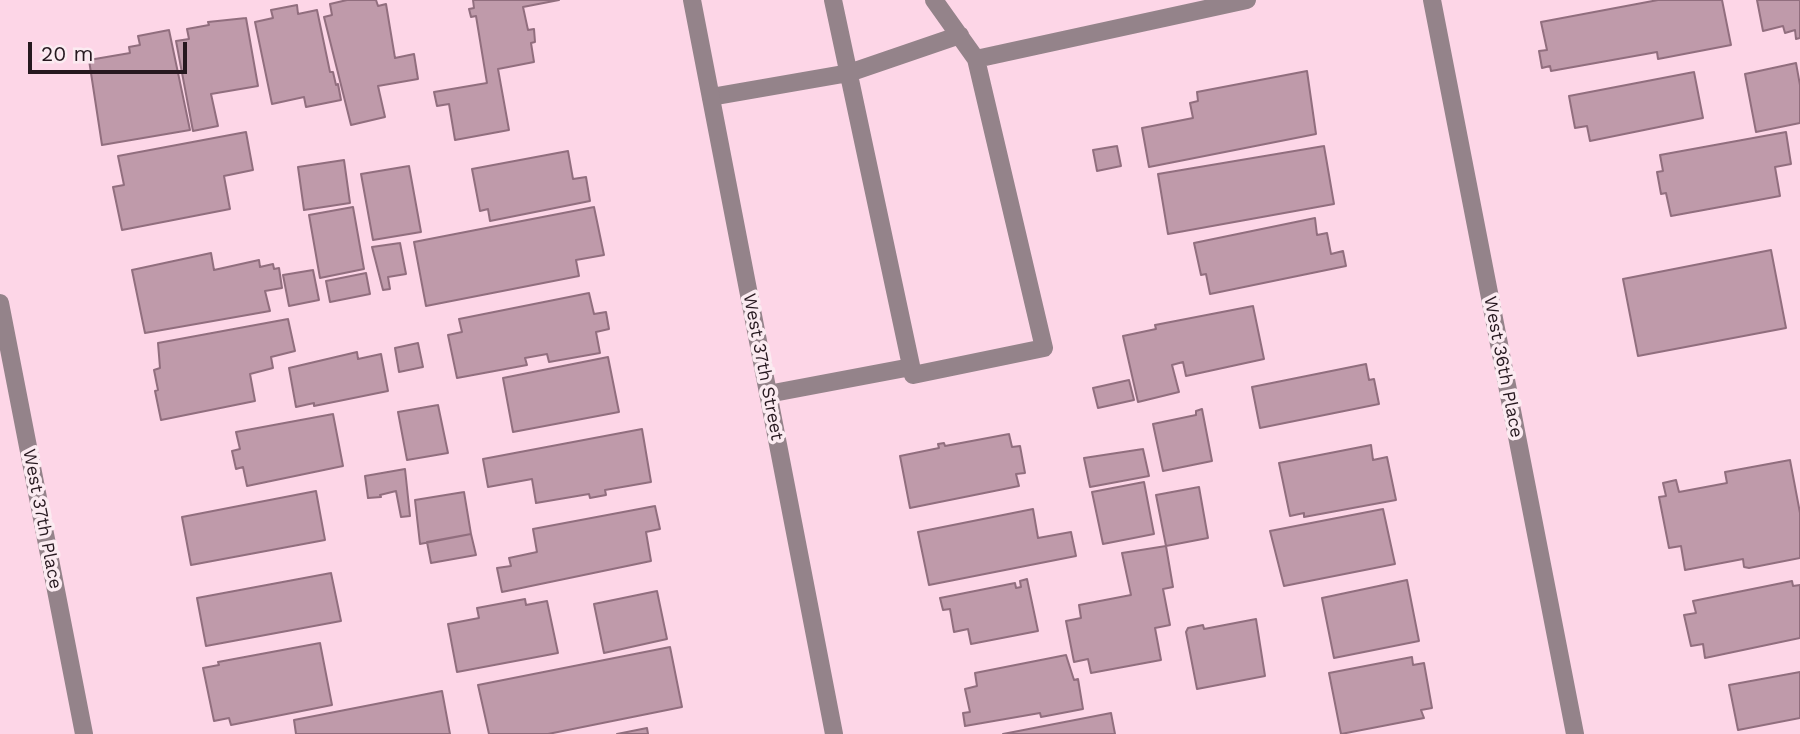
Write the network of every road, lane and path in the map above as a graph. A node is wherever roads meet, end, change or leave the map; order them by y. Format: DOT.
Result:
graph roads {
  1 [pos="692,0"];
  2 [pos="833,0"];
  3 [pos="934,0"];
  4 [pos="1247,0"];
  5 [pos="1432,0"];
  6 [pos="960,35"];
  7 [pos="976,59"];
  8 [pos="849,73"];
  9 [pos="711,97"];
  10 [pos="0,303"];
  11 [pos="911,366"];
  12 [pos="768,394"];
  13 [pos="84,734"];
  14 [pos="834,734"];
  15 [pos="1575,734"];
  1 -- 9 [label="street, West 37th Street"];
  2 -- 8 [label="street"];
  3 -- 6 [label="street"];
  4 -- 7 [label="street"];
  5 -- 15 [label="street, West 36th Place"];
  6 -- 7 [label="street"];
  6 -- 8 [label="street"];
  7 -- 11 [label="street"];
  8 -- 9 [label="street"];
  8 -- 11 [label="street"];
  9 -- 12 [label="street, West 37th Street"];
  10 -- 13 [label="street, West 37th Place"];
  11 -- 12 [label="street"];
  12 -- 14 [label="street, West 37th Street"];
}
